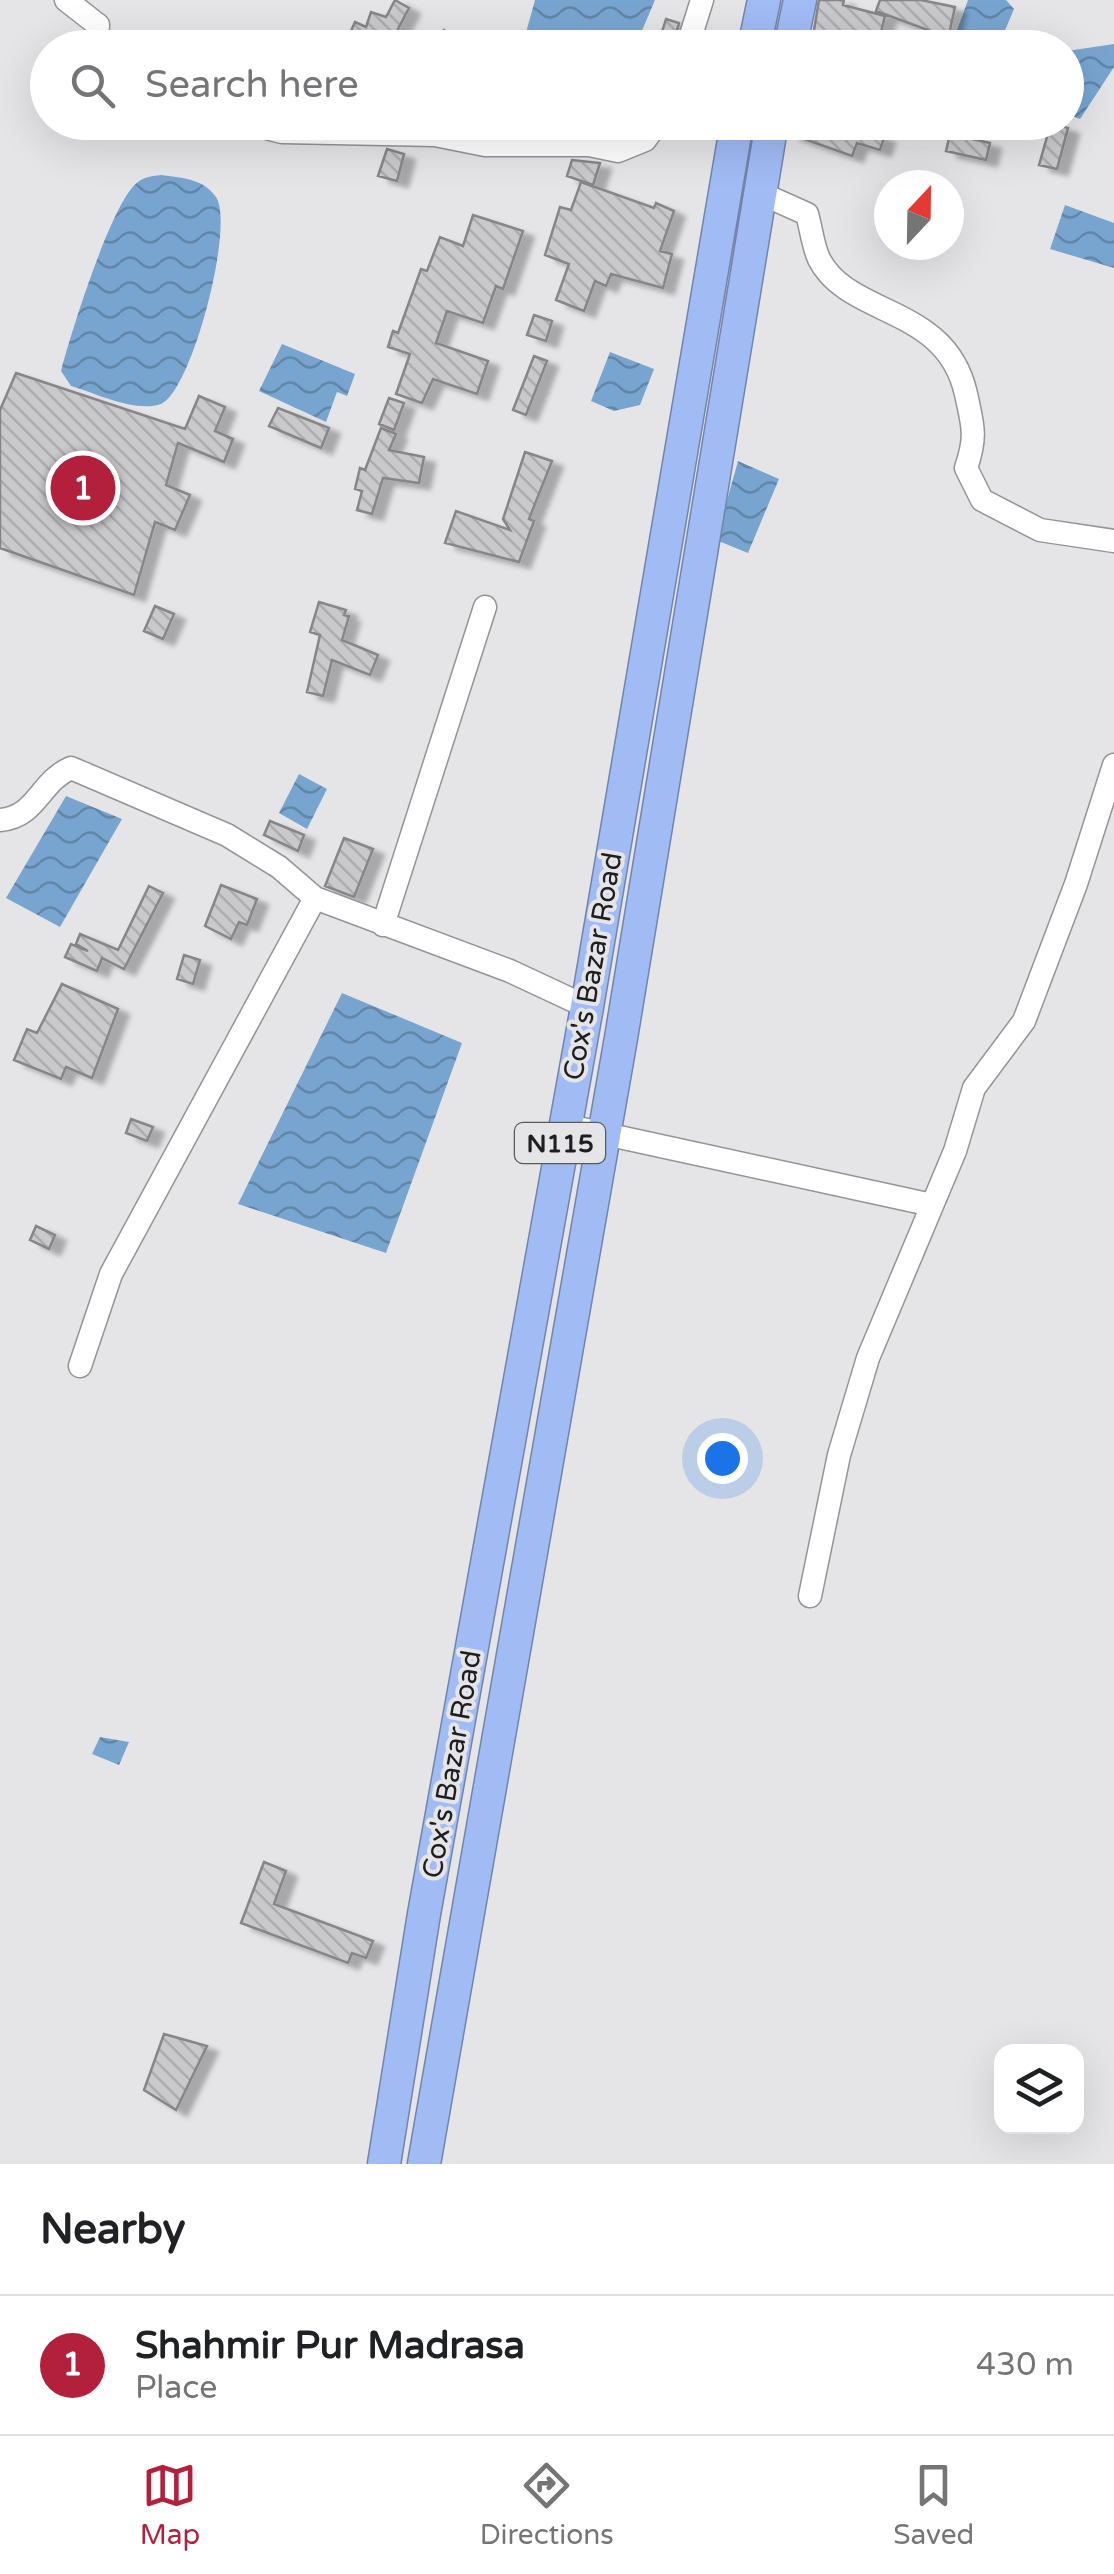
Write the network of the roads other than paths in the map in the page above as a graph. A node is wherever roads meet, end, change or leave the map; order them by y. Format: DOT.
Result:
graph roads {
  1 [pos="66,0"];
  2 [pos="702,0"];
  3 [pos="764,0"];
  4 [pos="800,0"];
  5 [pos="98,30"];
  6 [pos="693,30"];
  7 [pos="758,30"];
  8 [pos="794,30"];
  9 [pos="462,140"];
  10 [pos="645,140"];
  11 [pos="734,140"];
  12 [pos="769,140"];
  13 [pos="760,193"];
  14 [pos="1114,541"];
  15 [pos="485,607"];
  16 [pos="1114,764"];
  17 [pos="0,820"];
  18 [pos="316,898"];
  19 [pos="383,925"];
  20 [pos="587,1007"];
  21 [pos="564,1125"];
  22 [pos="604,1132"];
  23 [pos="932,1205"];
  24 [pos="80,1366"];
  25 [pos="810,1596"];
  26 [pos="384,2164"];
  27 [pos="424,2164"];
  1 -- 5 [label="street"];
  2 -- 6 [label="street"];
  3 -- 7 [label="highway"];
  4 -- 8 [label="highway"];
  9 -- 10 [label="street"];
  11 -- 20 [label="highway, Cox's Bazar Road / N115"];
  12 -- 13 [label="highway, Cox's Bazar Road / N115"];
  13 -- 14 [label="street"];
  13 -- 22 [label="highway, Cox's Bazar Road / N115"];
  15 -- 19 [label="street"];
  16 -- 23 [label="street"];
  17 -- 18 [label="street"];
  18 -- 19 [label="street"];
  18 -- 24 [label="street"];
  19 -- 20 [label="street"];
  20 -- 21 [label="highway, Cox's Bazar Road / N115"];
  21 -- 22 [label="street"];
  21 -- 26 [label="highway, Cox's Bazar Road / N115"];
  22 -- 23 [label="street"];
  22 -- 27 [label="highway, Cox's Bazar Road / N115"];
  23 -- 25 [label="street"];
}
